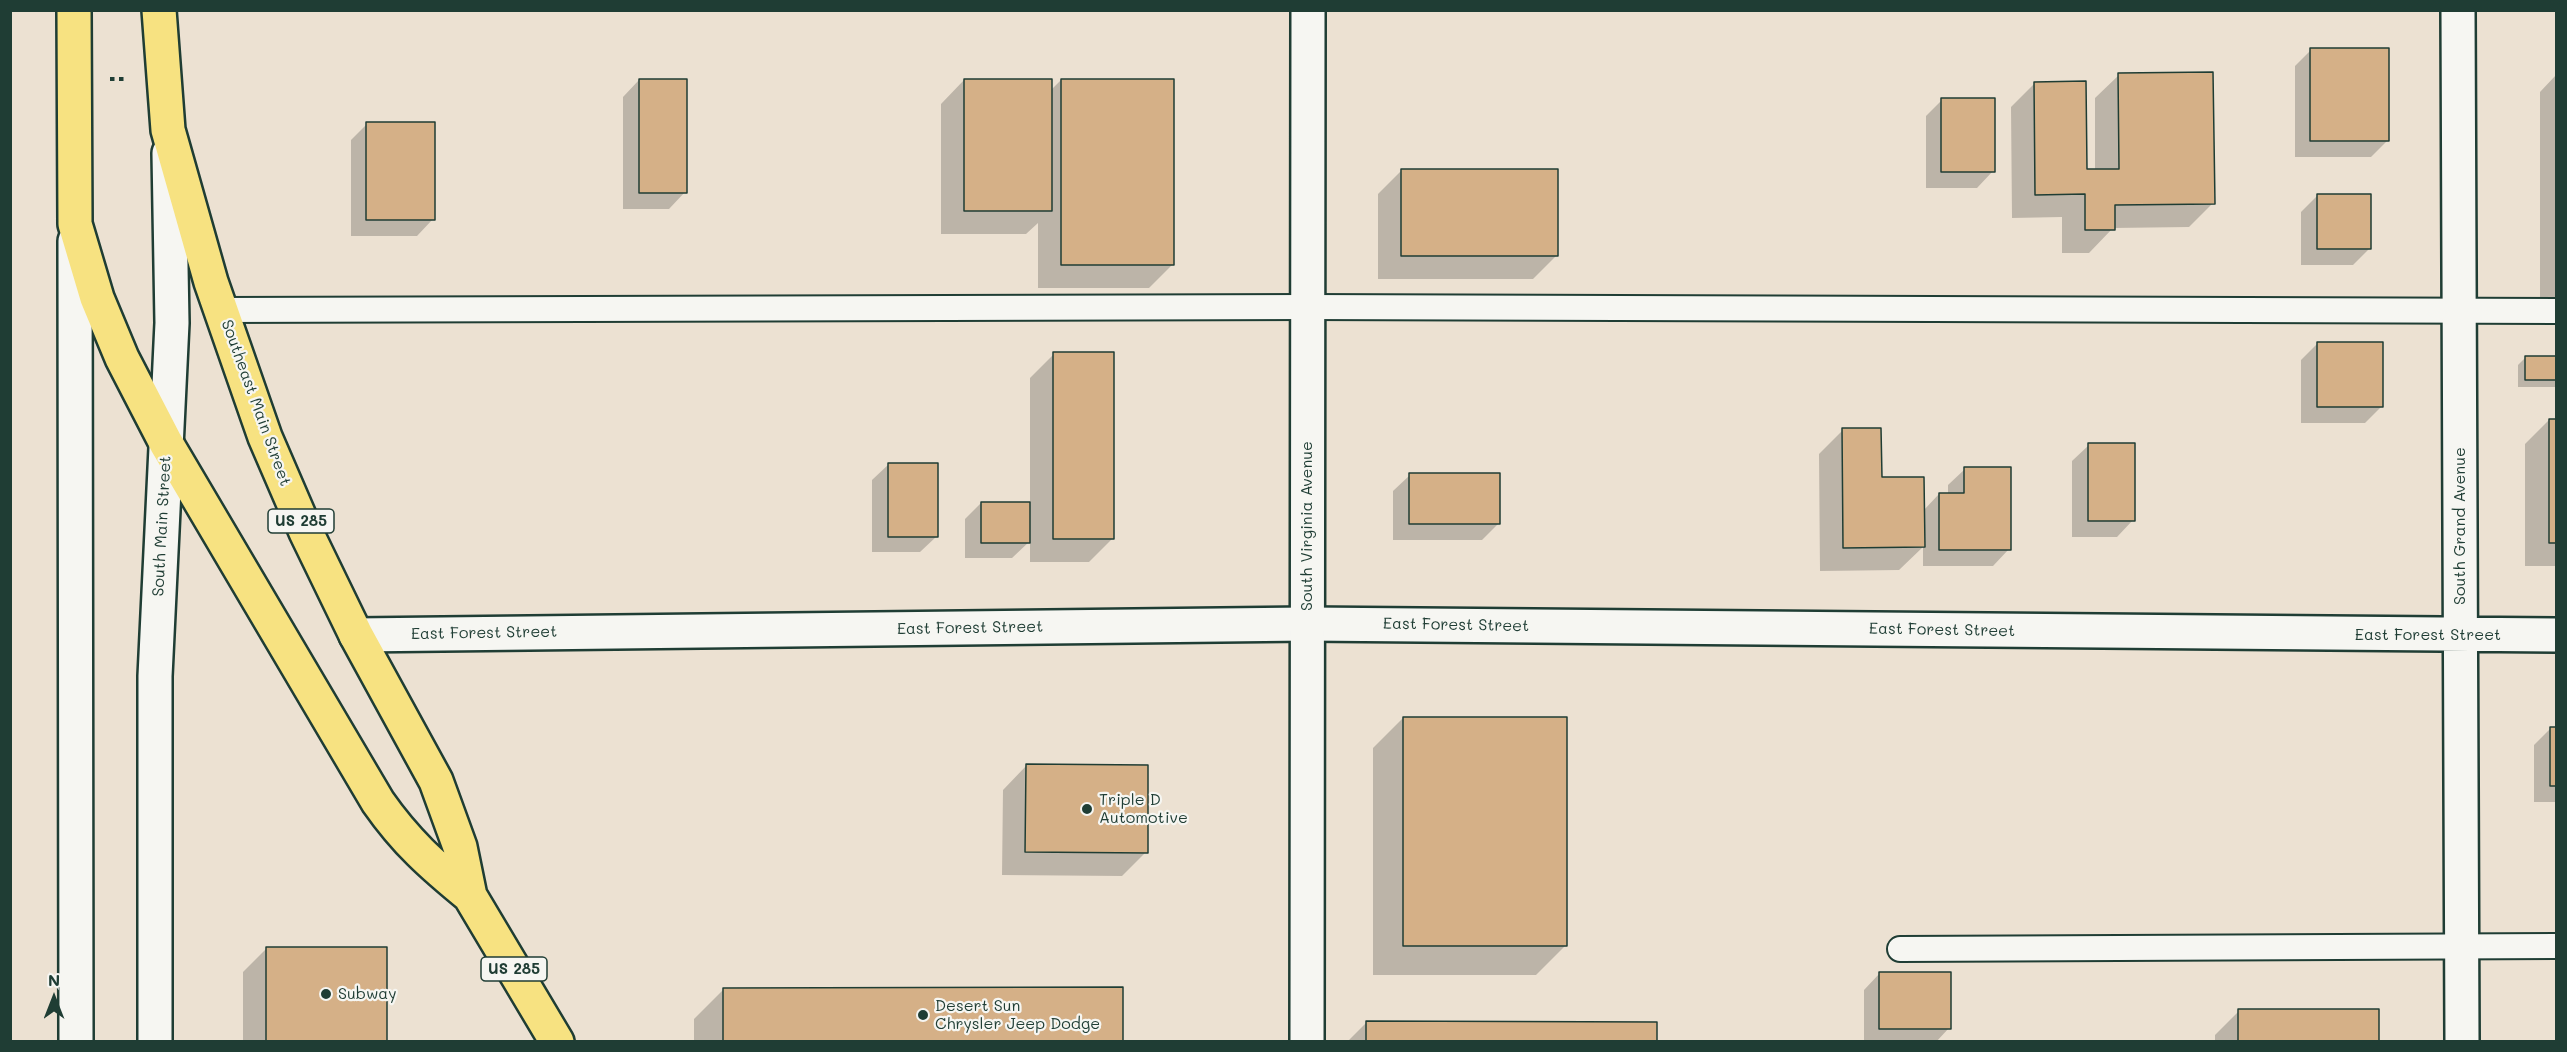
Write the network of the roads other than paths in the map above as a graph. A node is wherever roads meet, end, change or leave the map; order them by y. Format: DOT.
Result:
graph roads {
  1 [pos="74,10"];
  2 [pos="159,10"];
  3 [pos="1308,10"];
  4 [pos="2458,10"];
  5 [pos="168,130"];
  6 [pos="75,225"];
  7 [pos="1307,307"];
  8 [pos="221,310"];
  9 [pos="2556,311"];
  10 [pos="2459,312"];
  11 [pos="165,443"];
  12 [pos="1307,624"];
  13 [pos="356,635"];
  14 [pos="2460,635"];
  15 [pos="2556,635"];
  16 [pos="470,896"];
  17 [pos="2462,946"];
  18 [pos="2556,946"];
  19 [pos="1900,949"];
  20 [pos="76,1041"];
  21 [pos="155,1041"];
  22 [pos="557,1041"];
  23 [pos="1307,1041"];
  24 [pos="2462,1041"];
  1 -- 6 [label="main road, US 285"];
  2 -- 5 [label="main road, South Main Street / US 285"];
  3 -- 7 [label="street, South Virginia Avenue"];
  4 -- 10 [label="street, South Grand Avenue"];
  5 -- 8 [label="main road, Southeast Main Street / US 285"];
  5 -- 11 [label="street, South Main Street"];
  6 -- 11 [label="main road, Southeast Main Street / US 285"];
  6 -- 20 [label="street"];
  7 -- 8 [label="lane"];
  7 -- 10 [label="lane"];
  7 -- 12 [label="street, South Virginia Avenue"];
  8 -- 13 [label="main road, Southeast Main Street / US 285"];
  9 -- 10 [label="lane"];
  10 -- 14 [label="street, South Grand Avenue"];
  11 -- 16 [label="main road, Southeast Main Street / US 285"];
  11 -- 21 [label="street, South Main Street"];
  12 -- 13 [label="street, East Forest Street"];
  12 -- 14 [label="street, East Forest Street"];
  12 -- 23 [label="street, South Virginia Avenue"];
  13 -- 16 [label="main road, Southeast Main Street / US 285"];
  14 -- 15 [label="street, East Forest Street"];
  14 -- 17 [label="street, South Grand Avenue"];
  16 -- 22 [label="main road, Southeast Main Street / US 285"];
  17 -- 18 [label="lane"];
  17 -- 19 [label="lane"];
  17 -- 24 [label="street, South Grand Avenue"];
}
